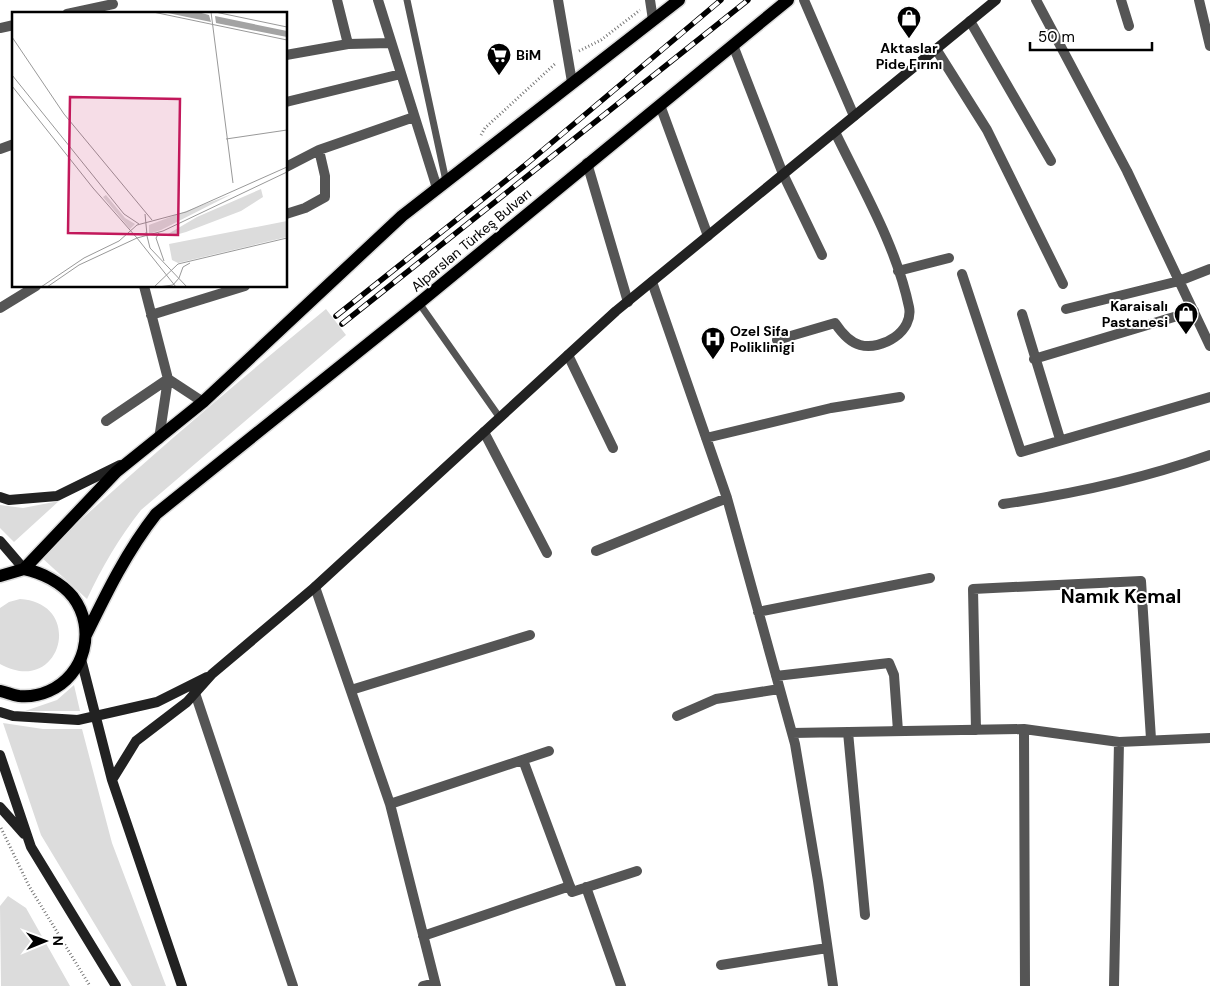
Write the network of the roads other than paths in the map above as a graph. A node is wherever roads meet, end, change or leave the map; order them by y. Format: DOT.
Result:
graph roads {
  1 [pos="337,0"];
  2 [pos="378,0"];
  3 [pos="407,0"];
  4 [pos="558,0"];
  5 [pos="679,0"];
  6 [pos="788,0"];
  7 [pos="804,0"];
  8 [pos="996,0"];
  9 [pos="1036,0"];
  10 [pos="1120,0"];
  11 [pos="1199,0"];
  12 [pos="650,1"];
  13 [pos="114,6"];
  14 [pos="79,12"];
  15 [pos="653,20"];
  16 [pos="970,21"];
  17 [pos="1129,26"];
  18 [pos="391,43"];
  19 [pos="348,44"];
  20 [pos="733,45"];
  21 [pos="1210,46"];
  22 [pos="936,48"];
  23 [pos="288,55"];
  24 [pos="401,74"];
  25 [pos="572,82"];
  26 [pos="288,102"];
  27 [pos="660,105"];
  28 [pos="854,116"];
  29 [pos="414,117"];
  30 [pos="835,132"];
  31 [pos="12,145"];
  32 [pos="0,149"];
  33 [pos="319,150"];
  34 [pos="1051,161"];
  35 [pos="587,163"];
  36 [pos="288,166"];
  37 [pos="783,174"];
  38 [pos="442,185"];
  39 [pos="288,213"];
  40 [pos="708,236"];
  41 [pos="822,255"];
  42 [pos="949,258"];
  43 [pos="1210,269"];
  44 [pos="898,271"];
  45 [pos="962,274"];
  46 [pos="1179,281"];
  47 [pos="652,282"];
  48 [pos="1063,284"];
  49 [pos="33,288"];
  50 [pos="144,288"];
  51 [pos="238,288"];
  52 [pos="628,302"];
  53 [pos="419,303"];
  54 [pos="0,308"];
  55 [pos="1066,310"];
  56 [pos="1194,311"];
  57 [pos="151,314"];
  58 [pos="1022,314"];
  59 [pos="777,340"];
  60 [pos="1209,342"];
  61 [pos="568,355"];
  62 [pos="1034,358"];
  63 [pos="168,379"];
  64 [pos="900,397"];
  65 [pos="1210,397"];
  66 [pos="204,402"];
  67 [pos="500,418"];
  68 [pos="106,421"];
  69 [pos="484,432"];
  70 [pos="706,438"];
  71 [pos="159,439"];
  72 [pos="1060,439"];
  73 [pos="613,448"];
  74 [pos="1210,455"];
  75 [pos="130,460"];
  76 [pos="0,497"];
  77 [pos="727,498"];
  78 [pos="1003,504"];
  79 [pos="0,540"];
  80 [pos="596,550"];
  81 [pos="547,553"];
  82 [pos="24,569"];
  83 [pos="0,576"];
  84 [pos="930,578"];
  85 [pos="315,587"];
  86 [pos="758,612"];
  87 [pos="86,635"];
  88 [pos="530,635"];
  89 [pos="80,659"];
  90 [pos="776,676"];
  91 [pos="193,689"];
  92 [pos="779,689"];
  93 [pos="351,690"];
  94 [pos="0,691"];
  95 [pos="19,696"];
  96 [pos="0,700"];
  97 [pos="0,712"];
  98 [pos="94,716"];
  99 [pos="677,716"];
  100 [pos="1024,729"];
  101 [pos="976,730"];
  102 [pos="898,731"];
  103 [pos="848,732"];
  104 [pos="792,733"];
  105 [pos="1210,738"];
  106 [pos="1151,739"];
  107 [pos="1119,742"];
  108 [pos="550,751"];
  109 [pos="0,755"];
  110 [pos="523,760"];
  111 [pos="112,780"];
  112 [pos="390,804"];
  113 [pos="0,807"];
  114 [pos="28,839"];
  115 [pos="636,871"];
  116 [pos="570,886"];
  117 [pos="586,887"];
  118 [pos="865,915"];
  119 [pos="423,936"];
  120 [pos="828,948"];
  121 [pos="721,965"];
  122 [pos="435,984"];
  123 [pos="116,986"];
  124 [pos="182,986"];
  125 [pos="293,986"];
  126 [pos="423,986"];
  127 [pos="621,986"];
  128 [pos="833,986"];
  129 [pos="1025,986"];
  130 [pos="1114,986"];
  1 -- 19 [label="street"];
  2 -- 18 [label="street"];
  3 -- 38 [label="lane"];
  4 -- 25 [label="street"];
  5 -- 15 [label="main road"];
  6 -- 20 [label="main road, Alparslan Türkeş Bulvarı"];
  7 -- 28 [label="street"];
  8 -- 16 [label="street"];
  9 -- 46 [label="street"];
  10 -- 17 [label="street"];
  11 -- 21 [label="street"];
  12 -- 15 [label="street"];
  13 -- 14 [label="street"];
  15 -- 25 [label="main road"];
  16 -- 22 [label="street"];
  16 -- 34 [label="street"];
  18 -- 19 [label="street"];
  18 -- 24 [label="street"];
  19 -- 23 [label="street"];
  20 -- 27 [label="main road, Alparslan Türkeş Bulvarı"];
  20 -- 37 [label="street"];
  22 -- 28 [label="street"];
  22 -- 48 [label="street"];
  24 -- 26 [label="street"];
  24 -- 29 [label="street"];
  25 -- 38 [label="main road"];
  27 -- 35 [label="main road, Alparslan Türkeş Bulvarı"];
  27 -- 40 [label="street"];
  28 -- 30 [label="street"];
  29 -- 33 [label="street"];
  29 -- 38 [label="street"];
  30 -- 37 [label="street"];
  30 -- 44 [label="street"];
  31 -- 32 [label="street"];
  33 -- 36 [label="street"];
  33 -- 39 [label="street"];
  35 -- 52 [label="street"];
  35 -- 53 [label="main road, Alparslan Türkeş Bulvarı"];
  37 -- 40 [label="street"];
  37 -- 41 [label="street"];
  38 -- 66 [label="main road"];
  40 -- 47 [label="street"];
  42 -- 44 [label="street"];
  43 -- 46 [label="street"];
  44 -- 59 [label="street"];
  45 -- 72 [label="street"];
  46 -- 55 [label="street"];
  46 -- 56 [label="street"];
  47 -- 52 [label="street"];
  47 -- 70 [label="street"];
  49 -- 54 [label="street"];
  50 -- 57 [label="street"];
  51 -- 57 [label="street"];
  52 -- 61 [label="street"];
  53 -- 67 [label="lane"];
  53 -- 87 [label="main road, Alparslan Türkeş Bulvarı"];
  56 -- 60 [label="street"];
  56 -- 62 [label="street"];
  57 -- 63 [label="street"];
  58 -- 62 [label="street"];
  61 -- 67 [label="street"];
  61 -- 73 [label="street"];
  62 -- 72 [label="street"];
  63 -- 66 [label="street"];
  63 -- 68 [label="street"];
  63 -- 71 [label="street"];
  64 -- 70 [label="street"];
  65 -- 72 [label="street"];
  66 -- 71 [label="main road"];
  67 -- 69 [label="street"];
  69 -- 81 [label="street"];
  69 -- 85 [label="street"];
  70 -- 77 [label="street"];
  71 -- 75 [label="main road"];
  74 -- 78 [label="street"];
  75 -- 76 [label="street"];
  75 -- 82 [label="main road"];
  77 -- 80 [label="street"];
  77 -- 86 [label="street"];
  79 -- 82 [label="street"];
  82 -- 83 [label="main road"];
  82 -- 87 [label="main road"];
  84 -- 86 [label="street"];
  85 -- 91 [label="street"];
  85 -- 93 [label="street"];
  86 -- 90 [label="street"];
  87 -- 89 [label="main road"];
  88 -- 93 [label="street"];
  89 -- 95 [label="main road"];
  89 -- 98 [label="street"];
  90 -- 92 [label="street"];
  90 -- 102 [label="street"];
  91 -- 98 [label="street"];
  91 -- 111 [label="street"];
  91 -- 125 [label="street"];
  92 -- 99 [label="street"];
  92 -- 104 [label="street"];
  93 -- 112 [label="street"];
  94 -- 95 [label="main road"];
  95 -- 96 [label="main road"];
  97 -- 98 [label="street"];
  98 -- 111 [label="street"];
  100 -- 101 [label="street"];
  100 -- 107 [label="street"];
  100 -- 129 [label="street"];
  101 -- 102 [label="street"];
  101 -- 106 [label="street"];
  102 -- 103 [label="street"];
  103 -- 104 [label="street"];
  103 -- 118 [label="street"];
  104 -- 120 [label="street"];
  105 -- 106 [label="street"];
  106 -- 107 [label="street"];
  107 -- 130 [label="street"];
  108 -- 110 [label="street"];
  109 -- 114 [label="street"];
  110 -- 112 [label="street"];
  110 -- 116 [label="street"];
  111 -- 124 [label="street"];
  112 -- 119 [label="street"];
  113 -- 114 [label="street"];
  114 -- 123 [label="street"];
  115 -- 117 [label="street"];
  116 -- 117 [label="street"];
  116 -- 119 [label="street"];
  117 -- 127 [label="street"];
  119 -- 122 [label="street"];
  120 -- 121 [label="street"];
  120 -- 128 [label="street"];
  122 -- 126 [label="street"];
}
